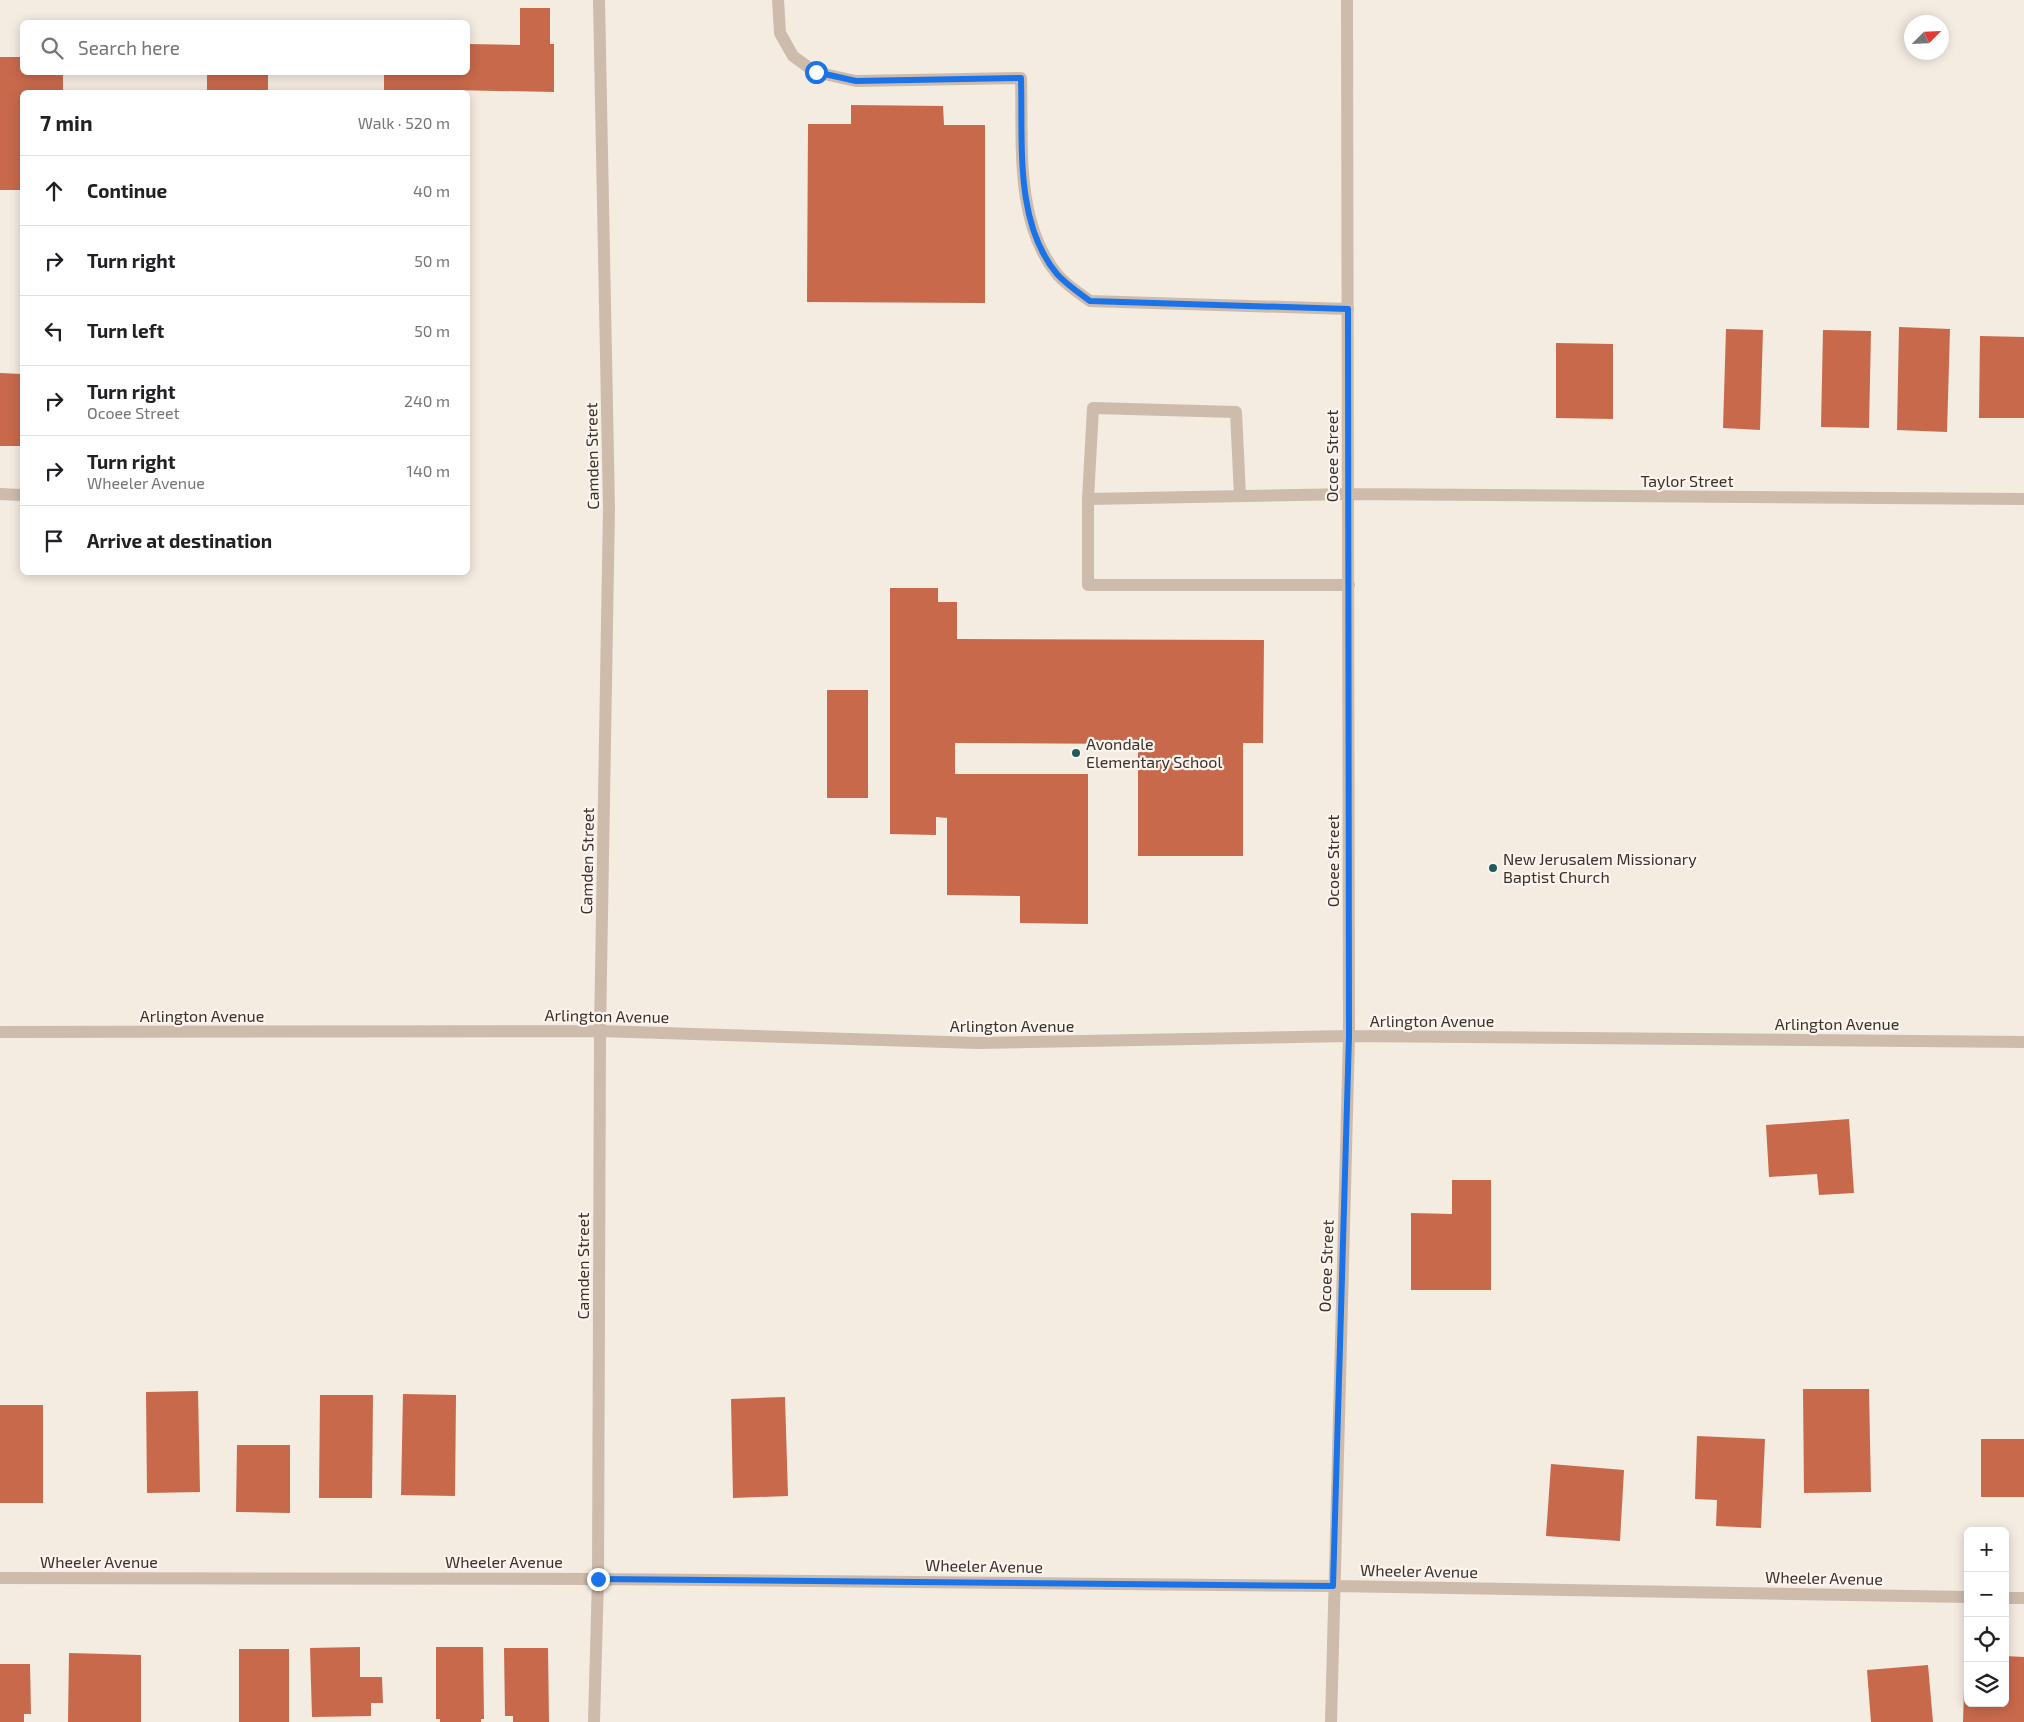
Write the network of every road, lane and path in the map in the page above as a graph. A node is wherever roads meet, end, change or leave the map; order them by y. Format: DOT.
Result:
graph roads {
  1 [pos="600,0"];
  2 [pos="778,0"];
  3 [pos="1347,0"];
  4 [pos="1348,309"];
  5 [pos="0,494"];
  6 [pos="20,494"];
  7 [pos="1349,494"];
  8 [pos="1240,496"];
  9 [pos="2024,499"];
  10 [pos="1088,500"];
  11 [pos="1349,585"];
  12 [pos="600,1031"];
  13 [pos="0,1032"];
  14 [pos="1349,1036"];
  15 [pos="2024,1042"];
  16 [pos="0,1578"];
  17 [pos="598,1579"];
  18 [pos="1333,1586"];
  19 [pos="1964,1597"];
  20 [pos="2009,1598"];
  21 [pos="2024,1598"];
  22 [pos="594,1722"];
  23 [pos="1331,1722"];
  1 -- 12 [label="street, Camden Street"];
  2 -- 4 [label="street"];
  3 -- 4 [label="street, Ocoee Street"];
  4 -- 7 [label="street, Ocoee Street"];
  5 -- 6 [label="street"];
  7 -- 8 [label="street, Taylor Street"];
  7 -- 9 [label="street, Taylor Street"];
  7 -- 11 [label="street, Ocoee Street"];
  8 -- 10 [label="street, Taylor Street"];
  8 -- 10 [label="street"];
  10 -- 11 [label="street"];
  11 -- 14 [label="street, Ocoee Street"];
  12 -- 13 [label="street, Arlington Avenue"];
  12 -- 14 [label="street, Arlington Avenue"];
  12 -- 17 [label="street, Camden Street"];
  14 -- 15 [label="street, Arlington Avenue"];
  14 -- 18 [label="street, Ocoee Street"];
  16 -- 17 [label="street, Wheeler Avenue"];
  17 -- 18 [label="street, Wheeler Avenue"];
  17 -- 22 [label="street, Camden Street"];
  18 -- 19 [label="street, Wheeler Avenue"];
  18 -- 23 [label="street, Ocoee Street"];
  20 -- 21 [label="street"];
}
